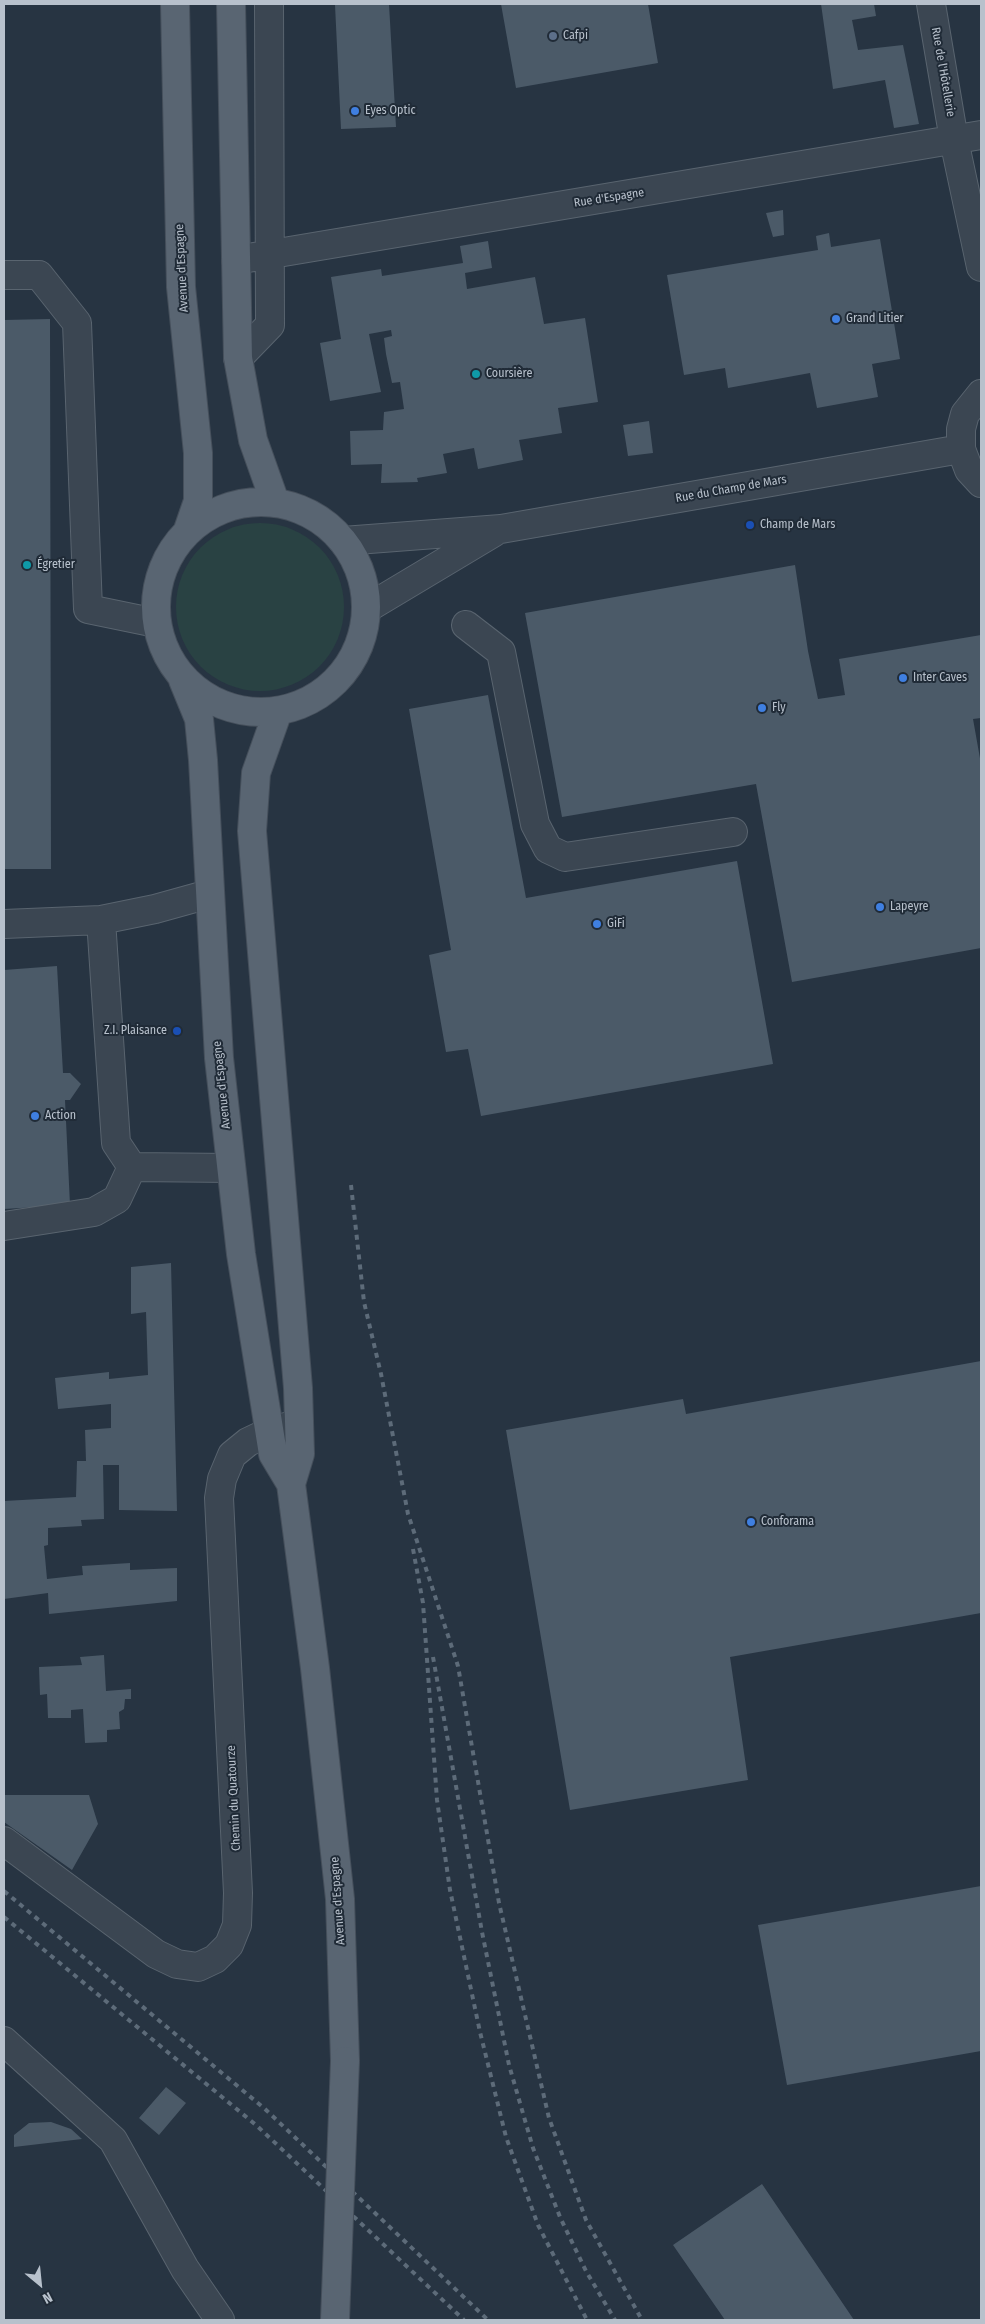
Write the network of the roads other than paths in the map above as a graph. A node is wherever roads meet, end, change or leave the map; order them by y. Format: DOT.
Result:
graph roads {
  1 [pos="175,4"];
  2 [pos="231,4"];
  3 [pos="269,4"];
  4 [pos="931,4"];
  5 [pos="981,135"];
  6 [pos="954,140"];
  7 [pos="271,254"];
  8 [pos="236,260"];
  9 [pos="981,267"];
  10 [pos="4,274"];
  11 [pos="238,358"];
  12 [pos="981,394"];
  13 [pos="961,448"];
  14 [pos="981,482"];
  15 [pos="275,502"];
  16 [pos="501,529"];
  17 [pos="188,530"];
  18 [pos="343,541"];
  19 [pos="366,608"];
  20 [pos="156,623"];
  21 [pos="466,625"];
  22 [pos="183,680"];
  23 [pos="278,711"];
  24 [pos="733,832"];
  25 [pos="209,894"];
  26 [pos="101,920"];
  27 [pos="4,924"];
  28 [pos="132,1167"];
  29 [pos="231,1168"];
  30 [pos="4,1226"];
  31 [pos="299,1423"];
  32 [pos="269,1432"];
  33 [pos="291,1484"];
  34 [pos="4,1841"];
  35 [pos="4,2041"];
  36 [pos="220,2320"];
  37 [pos="335,2320"];
  1 -- 17 [label="main road, Avenue d'Espagne"];
  2 -- 8 [label="main road"];
  3 -- 7 [label="street"];
  4 -- 6 [label="street, Rue de l'Hôtellerie"];
  5 -- 6 [label="street, Rue d'Espagne"];
  6 -- 7 [label="street, Rue d'Espagne"];
  6 -- 9 [label="street, Rue de l'Hôtellerie"];
  7 -- 8 [label="street, Rue d'Espagne"];
  7 -- 11 [label="street"];
  8 -- 11 [label="main road"];
  10 -- 20 [label="street"];
  11 -- 15 [label="main road"];
  12 -- 13 [label="street"];
  13 -- 14 [label="street"];
  13 -- 16 [label="street, Rue du Champ de Mars"];
  15 -- 17 [label="main road"];
  15 -- 18 [label="main road"];
  16 -- 18 [label="street, Rue du Champ de Mars"];
  16 -- 19 [label="street, Rue du Champ de Mars"];
  17 -- 20 [label="main road"];
  18 -- 19 [label="main road"];
  19 -- 23 [label="main road"];
  20 -- 22 [label="main road"];
  21 -- 24 [label="street"];
  22 -- 23 [label="main road"];
  22 -- 25 [label="main road, Avenue d'Espagne"];
  23 -- 31 [label="main road, Avenue d'Espagne"];
  25 -- 26 [label="street"];
  25 -- 29 [label="main road, Avenue d'Espagne"];
  26 -- 27 [label="street"];
  26 -- 28 [label="street"];
  28 -- 29 [label="street"];
  28 -- 30 [label="street"];
  29 -- 32 [label="main road, Avenue d'Espagne"];
  31 -- 32 [label="street, Chemin du Quatourze"];
  31 -- 33 [label="main road, Avenue d'Espagne"];
  32 -- 33 [label="main road, Avenue d'Espagne"];
  32 -- 34 [label="street, Chemin du Quatourze"];
  33 -- 37 [label="main road, Avenue d'Espagne, bridge"];
  35 -- 36 [label="street"];
}
